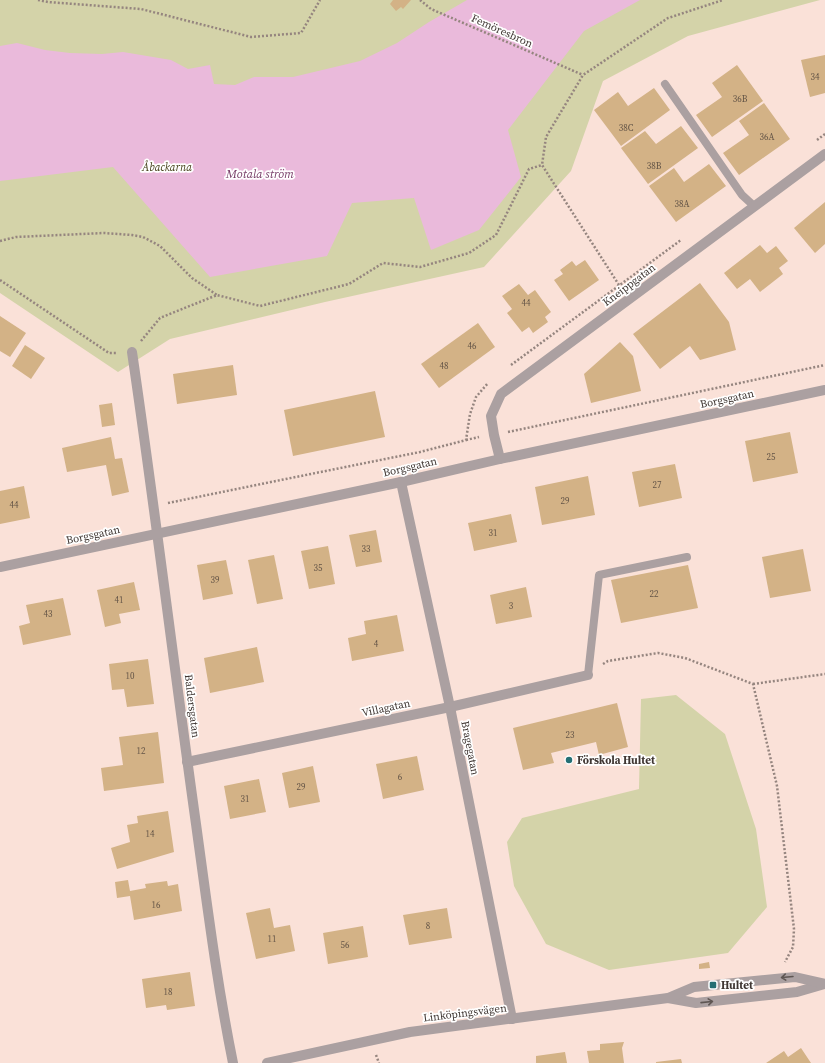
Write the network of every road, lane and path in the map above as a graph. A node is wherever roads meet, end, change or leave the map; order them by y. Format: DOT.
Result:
graph roads {
  1 [pos="38,0"];
  2 [pos="320,0"];
  3 [pos="420,0"];
  4 [pos="723,0"];
  5 [pos="583,75"];
  6 [pos="665,84"];
  7 [pos="825,134"];
  8 [pos="812,143"];
  9 [pos="825,154"];
  10 [pos="542,165"];
  11 [pos="754,206"];
  12 [pos="687,235"];
  13 [pos="0,241"];
  14 [pos="0,280"];
  15 [pos="619,284"];
  16 [pos="218,294"];
  17 [pos="631,299"];
  18 [pos="132,352"];
  19 [pos="825,365"];
  20 [pos="510,366"];
  21 [pos="494,379"];
  22 [pos="825,390"];
  23 [pos="494,435"];
  24 [pos="466,440"];
  25 [pos="500,459"];
  26 [pos="402,482"];
  27 [pos="154,506"];
  28 [pos="158,533"];
  29 [pos="687,557"];
  30 [pos="0,567"];
  31 [pos="825,674"];
  32 [pos="588,675"];
  33 [pos="753,684"];
  34 [pos="450,707"];
  35 [pos="187,762"];
  36 [pos="783,964"];
  37 [pos="825,984"];
  38 [pos="668,998"];
  39 [pos="512,1019"];
  40 [pos="233,1063"];
  41 [pos="267,1063"];
  1 -- 2 [label="path"];
  3 -- 5 [label="path, Femöresbron"];
  4 -- 5 [label="path"];
  5 -- 10 [label="path"];
  6 -- 11 [label="lane"];
  7 -- 8 [label="path"];
  9 -- 11 [label="street, Kneippgatan"];
  10 -- 15 [label="path"];
  10 -- 16 [label="path"];
  11 -- 17 [label="street, Kneippgatan"];
  12 -- 15 [label="path"];
  13 -- 16 [label="path"];
  14 -- 18 [label="path"];
  15 -- 17 [label="path"];
  15 -- 20 [label="path"];
  16 -- 18 [label="path"];
  17 -- 23 [label="street, Kneippgatan"];
  18 -- 27 [label="street, Baldersgatan"];
  19 -- 23 [label="path"];
  21 -- 24 [label="path"];
  22 -- 25 [label="street, Borgsgatan"];
  23 -- 24 [label="path"];
  23 -- 25 [label="street, Kneippgatan"];
  24 -- 27 [label="path"];
  25 -- 26 [label="street, Borgsgatan"];
  26 -- 28 [label="street, Borgsgatan"];
  26 -- 34 [label="street, Bragegatan"];
  27 -- 28 [label="street, Baldersgatan"];
  28 -- 30 [label="street, Borgsgatan"];
  28 -- 35 [label="street, Baldersgatan"];
  29 -- 32 [label="lane"];
  31 -- 33 [label="path"];
  32 -- 33 [label="path"];
  32 -- 34 [label="street, Villagatan"];
  33 -- 36 [label="path"];
  34 -- 35 [label="street, Villagatan"];
  34 -- 39 [label="street, Bragegatan"];
  35 -- 40 [label="street, Baldersgatan"];
  38 -- 37 [label="street, Linköpingsvägen, one-way"];
  37 -- 38 [label="street, Linköpingsvägen, one-way"];
  38 -- 39 [label="street, Linköpingsvägen"];
  39 -- 41 [label="street, Linköpingsvägen"];
}
